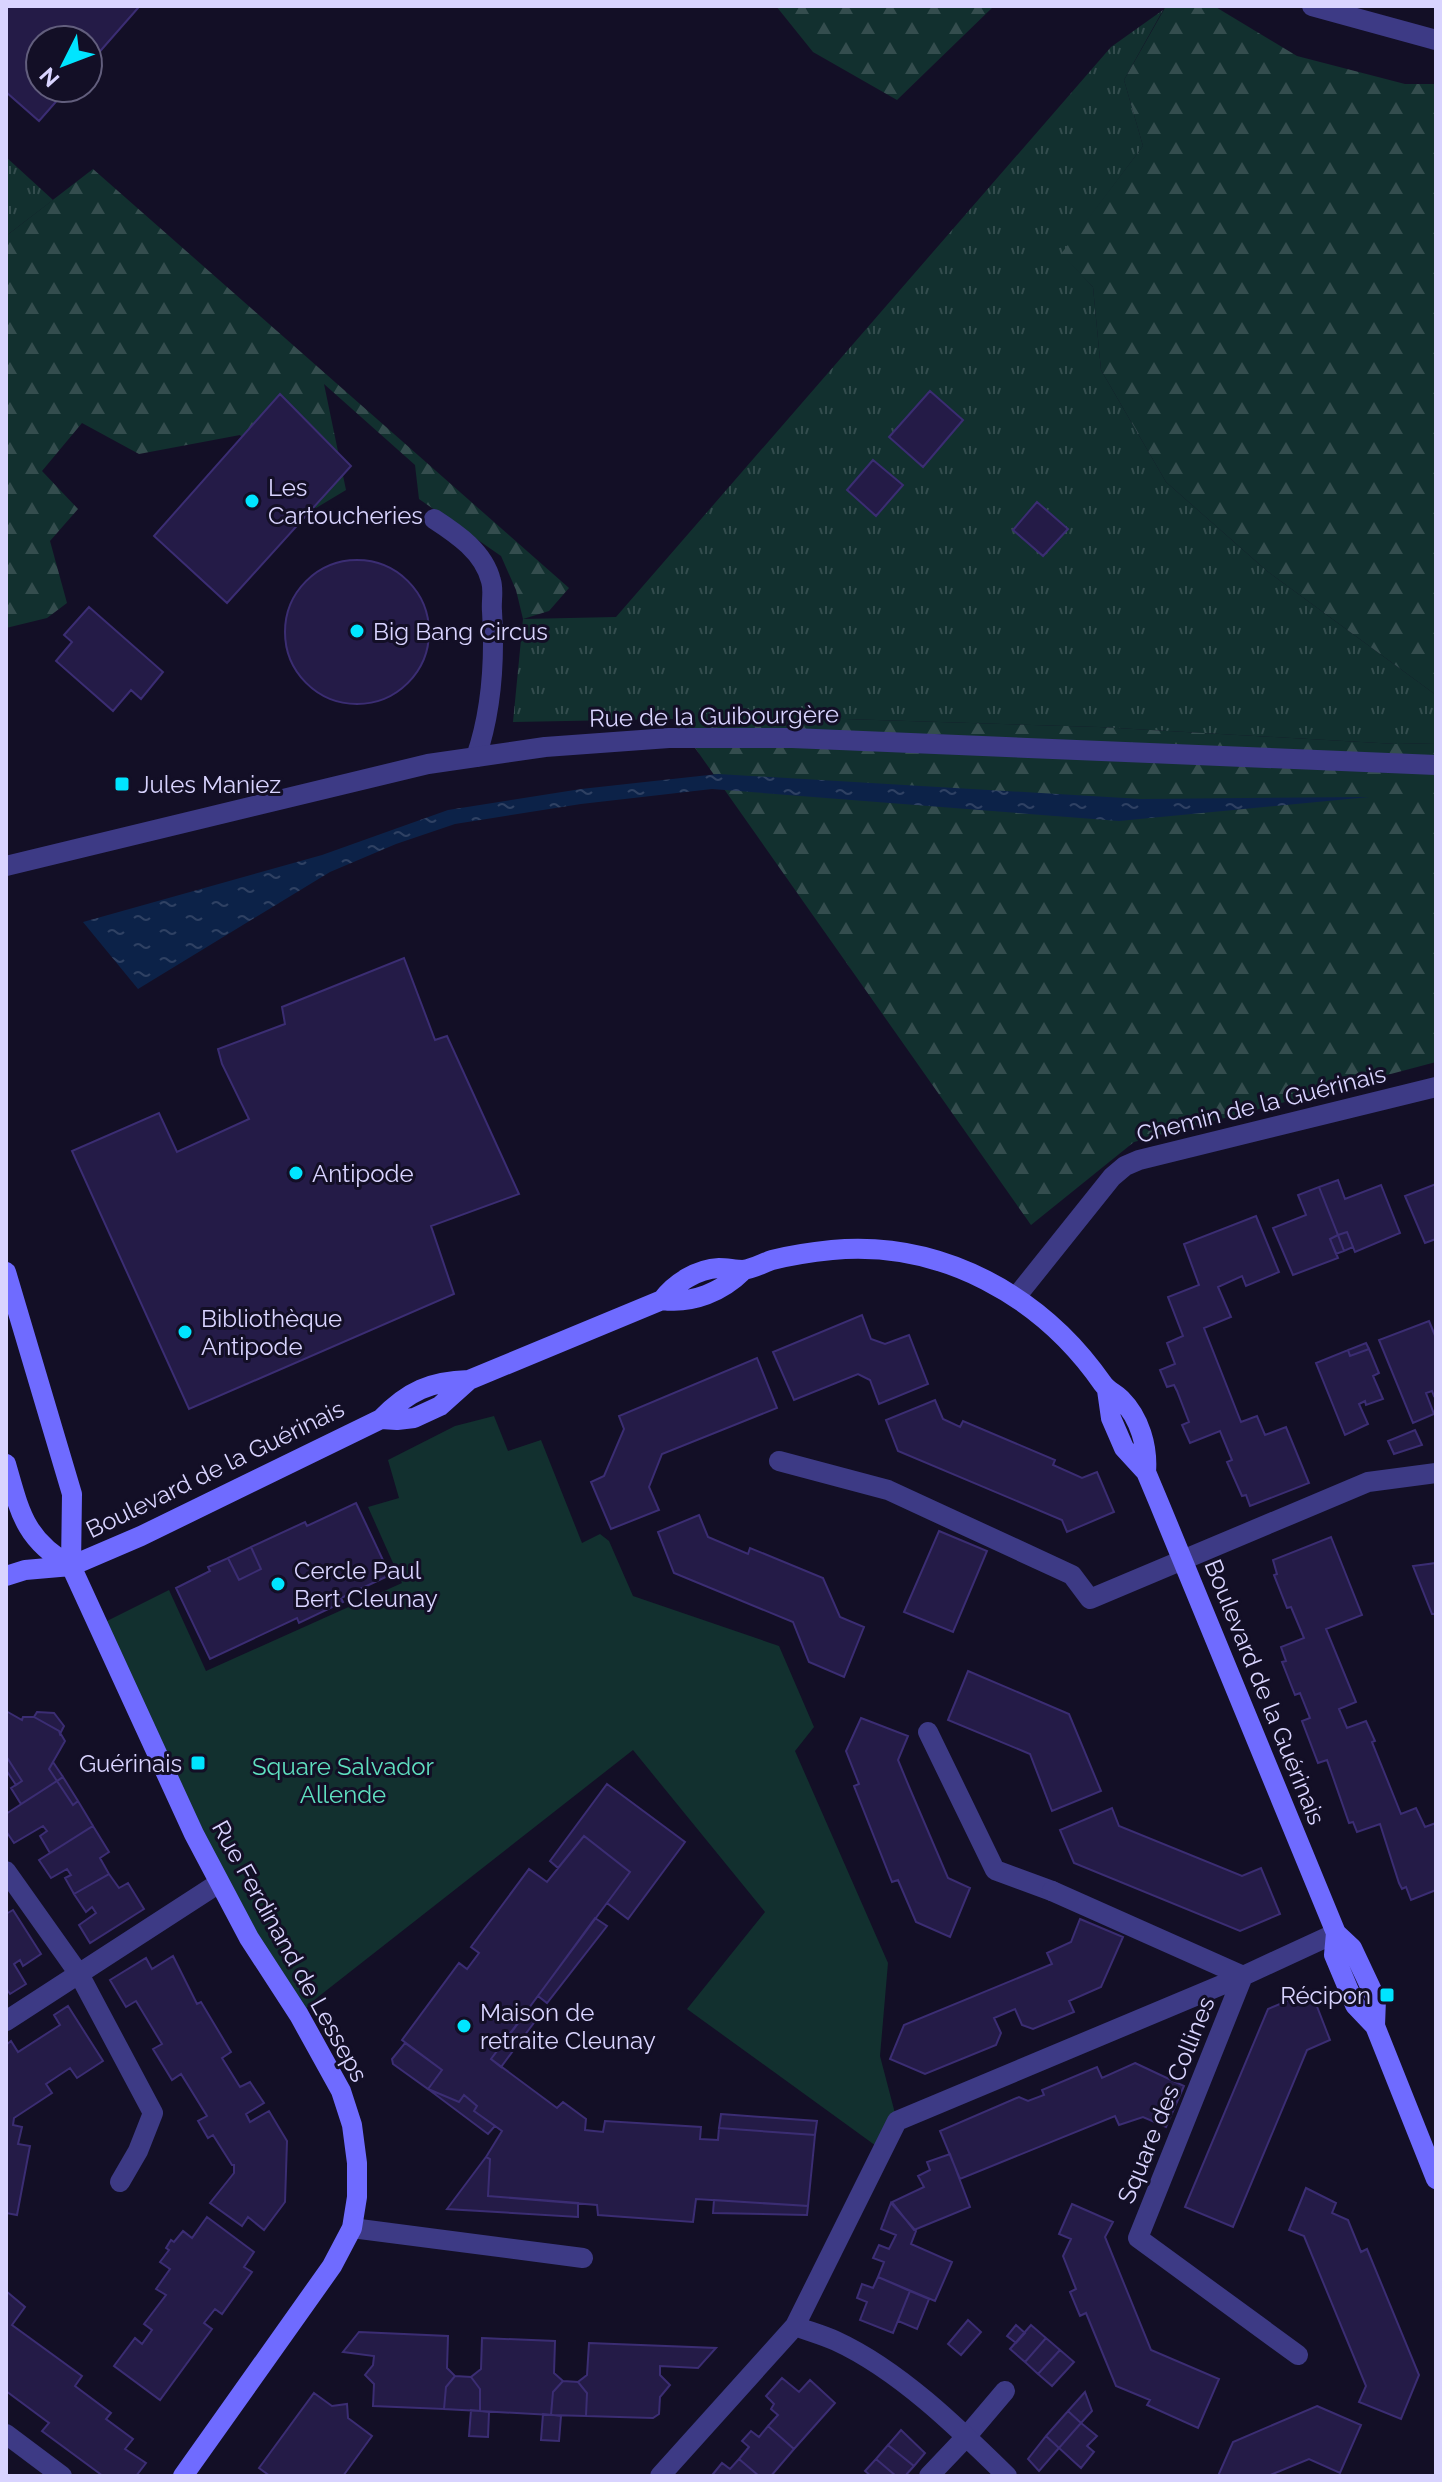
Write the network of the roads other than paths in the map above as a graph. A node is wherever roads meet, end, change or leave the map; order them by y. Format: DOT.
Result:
graph roads {
  1 [pos="1312,6"];
  2 [pos="1436,40"];
  3 [pos="434,519"];
  4 [pos="476,757"];
  5 [pos="1436,765"];
  6 [pos="6,866"];
  7 [pos="1436,1087"];
  8 [pos="6,1272"];
  9 [pos="1016,1297"];
  10 [pos="779,1461"];
  11 [pos="6,1464"];
  12 [pos="1436,1473"];
  13 [pos="1183,1560"];
  14 [pos="71,1566"];
  15 [pos="6,1576"];
  16 [pos="928,1732"];
  17 [pos="6,1871"];
  18 [pos="219,1883"];
  19 [pos="1336,1933"];
  20 [pos="79,1974"];
  21 [pos="1243,1976"];
  22 [pos="6,2021"];
  23 [pos="1436,2179"];
  24 [pos="120,2182"];
  25 [pos="352,2228"];
  26 [pos="583,2258"];
  27 [pos="795,2326"];
  28 [pos="1298,2355"];
  29 [pos="1005,2391"];
  30 [pos="6,2434"];
  31 [pos="966,2437"];
  32 [pos="62,2476"];
  33 [pos="183,2476"];
  34 [pos="660,2476"];
  35 [pos="929,2476"];
  36 [pos="1007,2476"];
  1 -- 2 [label="street"];
  3 -- 4 [label="street"];
  4 -- 5 [label="street, Rue de la Guibourgère"];
  4 -- 6 [label="street, Rue de la Guibourgère"];
  7 -- 9 [label="street, Chemin de la Guérinais"];
  8 -- 14 [label="street"];
  9 -- 13 [label="street, Boulevard de la Guérinais"];
  9 -- 14 [label="street, Boulevard de la Guérinais"];
  10 -- 13 [label="street"];
  11 -- 14 [label="street"];
  12 -- 13 [label="street"];
  13 -- 19 [label="street, Boulevard de la Guérinais"];
  14 -- 15 [label="street, Boulevard de la Guérinais"];
  14 -- 18 [label="street, Rue Ferdinand de Lesseps"];
  16 -- 21 [label="street, Square des Collines"];
  17 -- 20 [label="street"];
  18 -- 20 [label="street"];
  18 -- 25 [label="street, Rue Ferdinand de Lesseps"];
  19 -- 21 [label="street, Square des Collines"];
  19 -- 23 [label="street, Boulevard de la Guérinais"];
  20 -- 22 [label="street"];
  20 -- 24 [label="street"];
  21 -- 27 [label="street, Square des Collines"];
  21 -- 28 [label="street, Square des Collines"];
  25 -- 26 [label="street"];
  25 -- 33 [label="street, Rue Ferdinand de Lesseps"];
  27 -- 31 [label="street"];
  27 -- 34 [label="street"];
  29 -- 31 [label="street"];
  30 -- 32 [label="street"];
  31 -- 35 [label="street"];
  31 -- 36 [label="street"];
}
